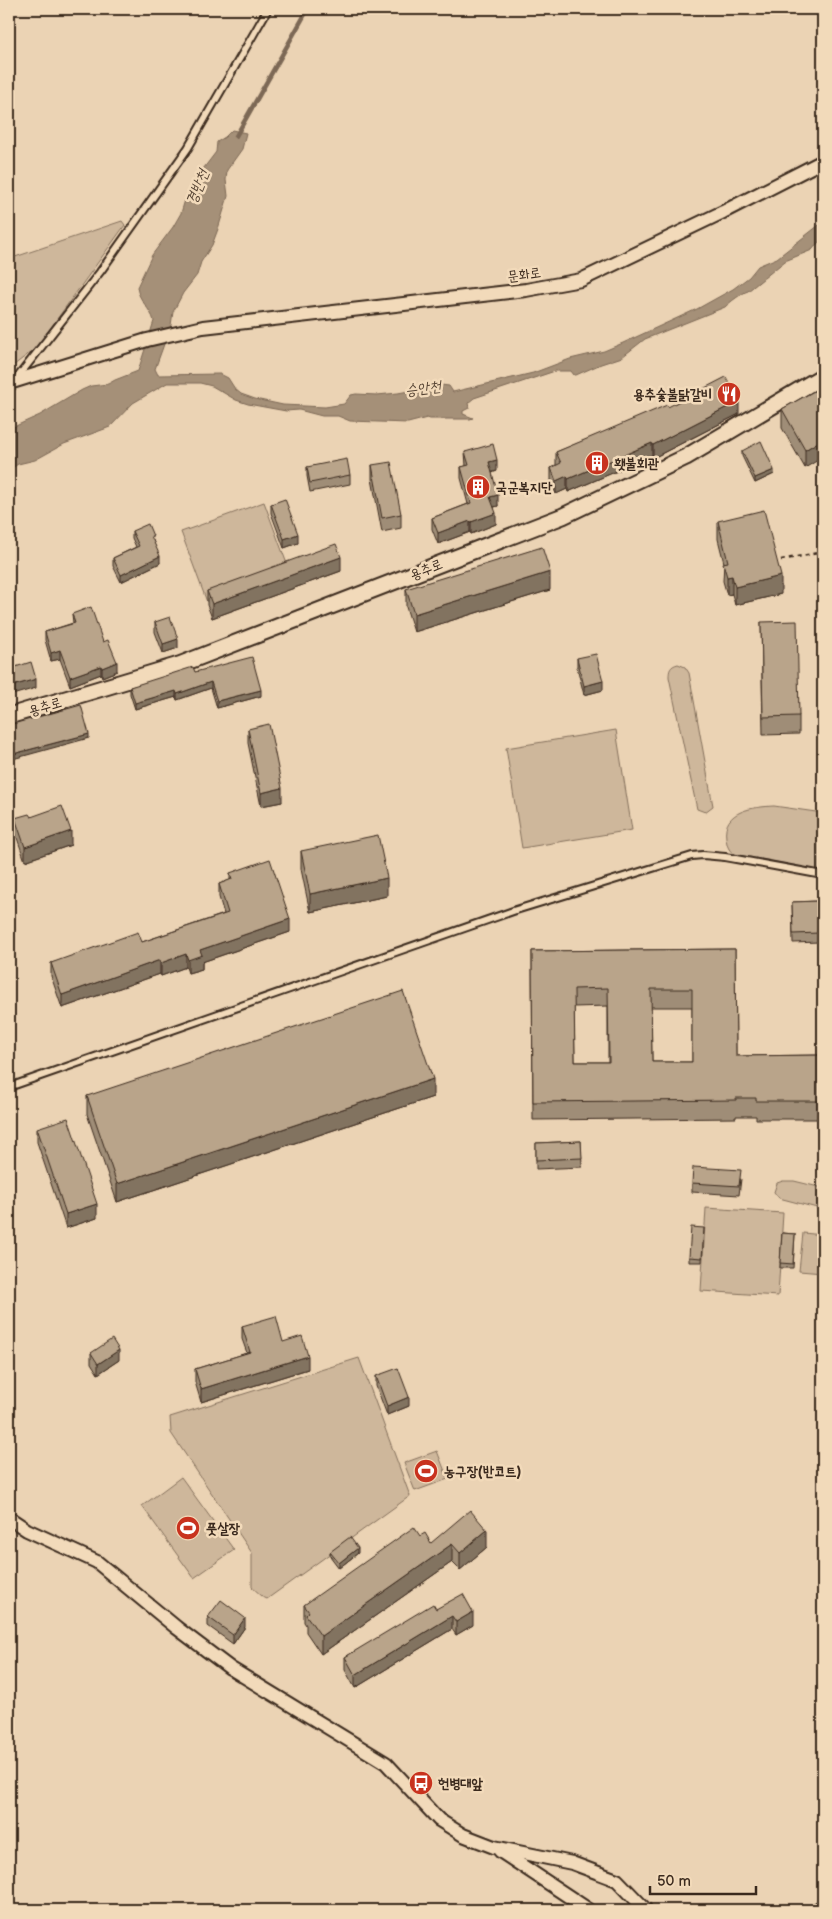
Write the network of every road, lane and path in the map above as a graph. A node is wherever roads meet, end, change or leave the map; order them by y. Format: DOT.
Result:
graph roads {
  1 [pos="268,9"];
  2 [pos="823,161"];
  3 [pos="823,376"];
  4 [pos="12,382"];
  5 [pos="823,552"];
  6 [pos="781,560"];
  7 [pos="9,716"];
  8 [pos="823,875"];
  9 [pos="9,1087"];
  10 [pos="9,1518"];
  11 [pos="494,1847"];
  12 [pos="823,1906"];
  13 [pos="589,1910"];
  14 [pos="646,1910"];
  15 [pos="817,1910"];
  1 -- 4 [label="lane"];
  2 -- 4 [label="street, 문화로"];
  3 -- 7 [label="street, 용추로"];
  5 -- 6 [label="path"];
  8 -- 9 [label="lane"];
  10 -- 11 [label="street"];
  11 -- 13 [label="street"];
  11 -- 14 [label="street"];
  12 -- 15 [label="street"];
}
